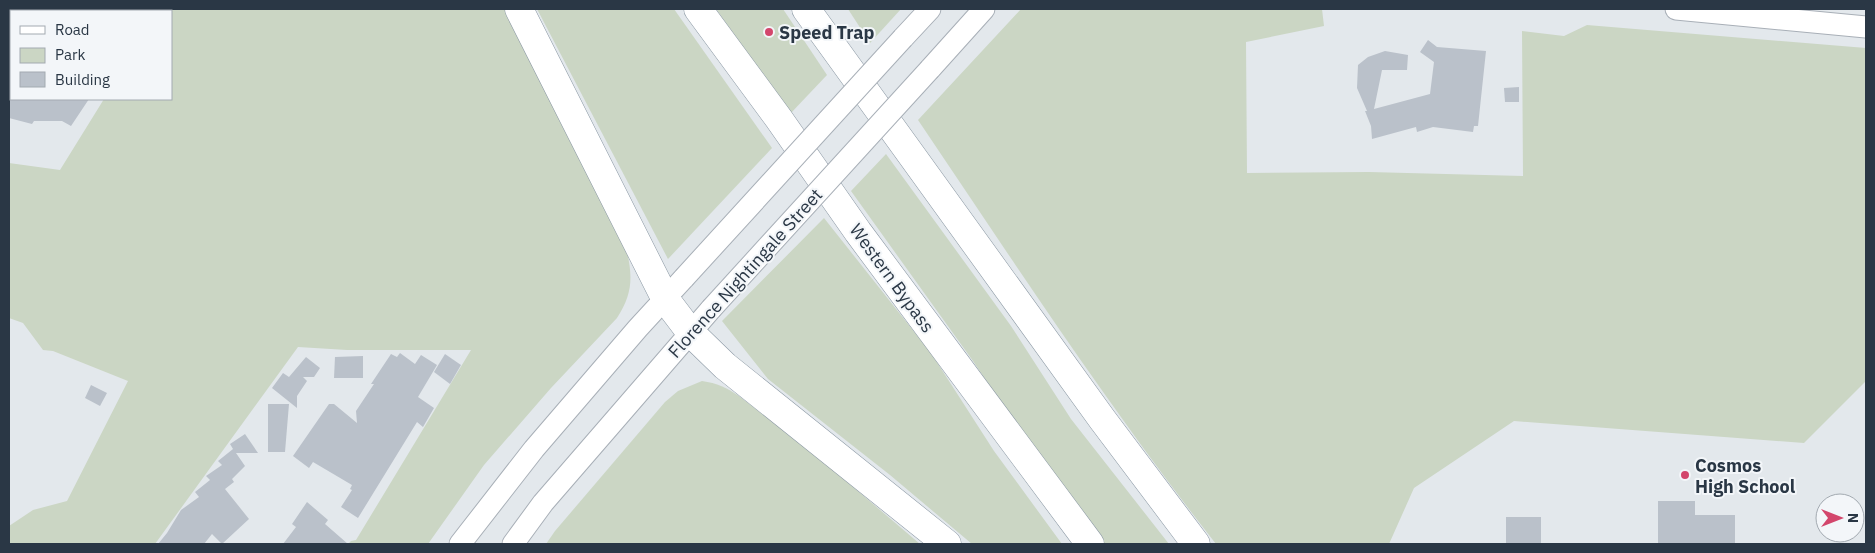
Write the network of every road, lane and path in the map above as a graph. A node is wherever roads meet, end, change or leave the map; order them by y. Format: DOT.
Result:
graph roads {
  1 [pos="519,9"];
  2 [pos="698,9"];
  3 [pos="806,9"];
  4 [pos="824,9"];
  5 [pos="930,9"];
  6 [pos="984,9"];
  7 [pos="1676,9"];
  8 [pos="1866,27"];
  9 [pos="875,104"];
  10 [pos="666,300"];
  11 [pos="691,332"];
  12 [pos="460,544"];
  13 [pos="513,544"];
  14 [pos="947,544"];
  15 [pos="1090,544"];
  16 [pos="1196,544"];
  1 -- 10 [label="highway"];
  2 -- 15 [label="highway, Western Bypass"];
  3 -- 9 [label="highway"];
  4 -- 9 [label="highway"];
  5 -- 10 [label="main road, bridge"];
  6 -- 11 [label="main road, Florence Nightingale Street, bridge"];
  7 -- 8 [label="main road"];
  9 -- 16 [label="highway"];
  10 -- 11 [label="highway"];
  10 -- 12 [label="main road"];
  11 -- 13 [label="main road, Florence Nightingale Street"];
  11 -- 14 [label="highway"];
}
